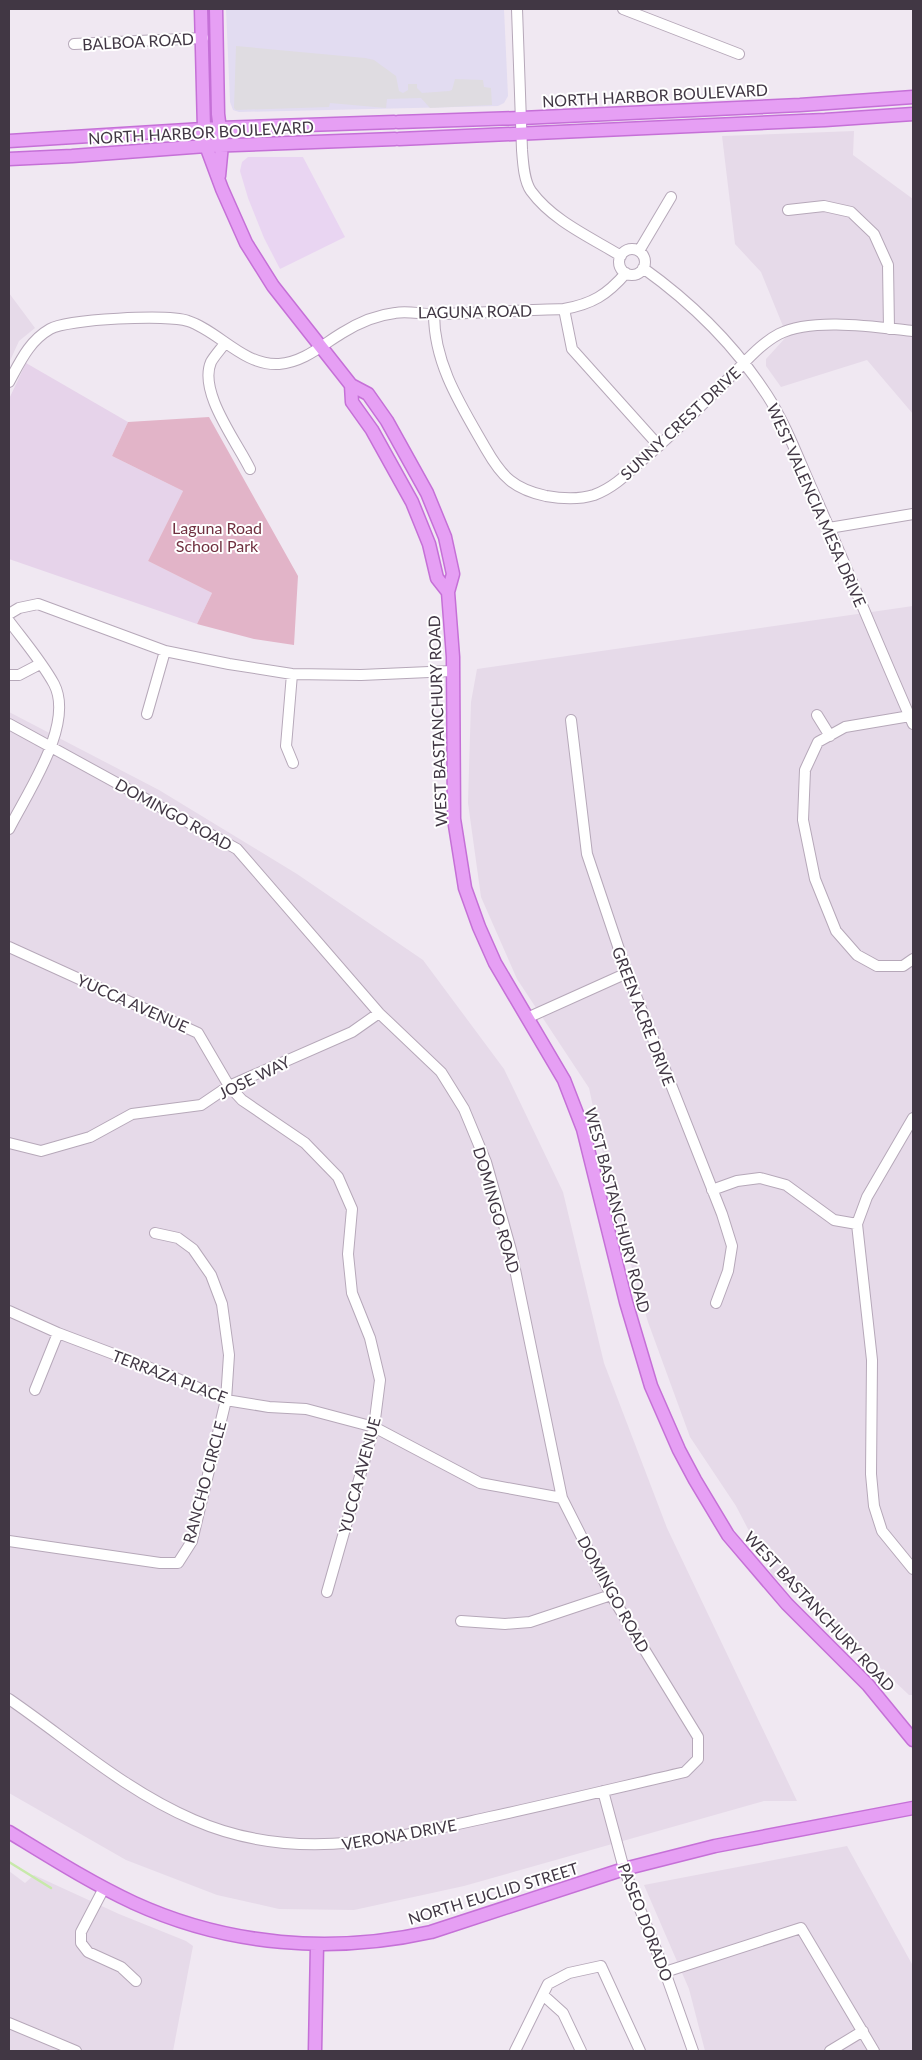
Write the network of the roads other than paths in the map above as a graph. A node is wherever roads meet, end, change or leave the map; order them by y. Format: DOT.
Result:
graph roads {
  1 [pos="202,9"];
  2 [pos="216,9"];
  3 [pos="517,9"];
  4 [pos="624,9"];
  5 [pos="202,38"];
  6 [pos="74,44"];
  7 [pos="739,54"];
  8 [pos="913,97"];
  9 [pos="913,114"];
  10 [pos="521,118"];
  11 [pos="219,128"];
  12 [pos="204,130"];
  13 [pos="522,134"];
  14 [pos="9,141"];
  15 [pos="222,145"];
  16 [pos="206,146"];
  17 [pos="9,159"];
  18 [pos="219,178"];
  19 [pos="671,197"];
  20 [pos="788,210"];
  21 [pos="638,251"];
  22 [pos="621,256"];
  23 [pos="643,268"];
  24 [pos="626,273"];
  25 [pos="564,309"];
  26 [pos="434,314"];
  27 [pos="889,329"];
  28 [pos="913,331"];
  29 [pos="225,343"];
  30 [pos="322,347"];
  31 [pos="744,363"];
  32 [pos="9,382"];
  33 [pos="351,385"];
  34 [pos="659,446"];
  35 [pos="250,469"];
  36 [pos="913,514"];
  37 [pos="829,528"];
  38 [pos="448,592"];
  39 [pos="9,614"];
  40 [pos="9,621"];
  41 [pos="165,650"];
  42 [pos="40,664"];
  43 [pos="452,671"];
  44 [pos="9,674"];
  45 [pos="292,674"];
  46 [pos="909,702"];
  47 [pos="147,714"];
  48 [pos="817,715"];
  49 [pos="571,720"];
  50 [pos="912,720"];
  51 [pos="9,724"];
  52 [pos="830,736"];
  53 [pos="52,747"];
  54 [pos="293,763"];
  55 [pos="9,829"];
  56 [pos="9,947"];
  57 [pos="913,960"];
  58 [pos="627,973"];
  59 [pos="380,1013"];
  60 [pos="528,1018"];
  61 [pos="229,1086"];
  62 [pos="913,1118"];
  63 [pos="9,1143"];
  64 [pos="712,1190"];
  65 [pos="857,1224"];
  66 [pos="155,1233"];
  67 [pos="716,1303"];
  68 [pos="9,1311"];
  69 [pos="58,1332"];
  70 [pos="35,1390"];
  71 [pos="226,1400"];
  72 [pos="374,1427"];
  73 [pos="562,1498"];
  74 [pos="9,1541"];
  75 [pos="913,1569"];
  76 [pos="327,1592"];
  77 [pos="611,1595"];
  78 [pos="461,1621"];
  79 [pos="9,1699"];
  80 [pos="913,1740"];
  81 [pos="698,1759"];
  82 [pos="602,1792"];
  83 [pos="913,1808"];
  84 [pos="9,1832"];
  85 [pos="624,1868"];
  86 [pos="104,1888"];
  87 [pos="317,1945"];
  88 [pos="665,1972"];
  89 [pos="136,1981"];
  90 [pos="543,1994"];
  91 [pos="9,2023"];
  92 [pos="862,2031"];
  93 [pos="76,2051"];
  94 [pos="316,2051"];
  95 [pos="515,2051"];
  96 [pos="581,2051"];
  97 [pos="640,2051"];
  98 [pos="693,2051"];
  99 [pos="830,2051"];
  100 [pos="874,2051"];
  1 -- 5 [label="main road, WEST BASTANCHURY ROAD"];
  2 -- 11 [label="main road"];
  3 -- 10 [label="street"];
  4 -- 7 [label="street"];
  5 -- 6 [label="street, BALBOA ROAD"];
  5 -- 12 [label="main road, WEST BASTANCHURY ROAD"];
  8 -- 10 [label="main road, NORTH HARBOR BOULEVARD"];
  9 -- 13 [label="main road, NORTH HARBOR BOULEVARD"];
  10 -- 11 [label="main road, NORTH HARBOR BOULEVARD"];
  10 -- 13 [label="street"];
  11 -- 12 [label="main road, NORTH HARBOR BOULEVARD"];
  11 -- 15 [label="main road"];
  12 -- 14 [label="main road, NORTH HARBOR BOULEVARD"];
  12 -- 16 [label="main road, WEST BASTANCHURY ROAD"];
  13 -- 15 [label="main road, NORTH HARBOR BOULEVARD"];
  13 -- 22 [label="street"];
  15 -- 16 [label="main road, NORTH HARBOR BOULEVARD"];
  15 -- 18 [label="main road"];
  16 -- 17 [label="main road, NORTH HARBOR BOULEVARD"];
  16 -- 18 [label="main road, WEST BASTANCHURY ROAD"];
  18 -- 30 [label="main road, WEST BASTANCHURY ROAD"];
  19 -- 21 [label="street"];
  20 -- 27 [label="street"];
  21 -- 22 [label="street"];
  21 -- 23 [label="street"];
  22 -- 24 [label="street"];
  23 -- 24 [label="street"];
  23 -- 31 [label="street, WEST VALENCIA MESA DRIVE"];
  24 -- 25 [label="street, LAGUNA ROAD"];
  25 -- 26 [label="street, LAGUNA ROAD"];
  25 -- 34 [label="street"];
  26 -- 30 [label="street, LAGUNA ROAD"];
  26 -- 34 [label="street, SUNNY CREST DRIVE"];
  27 -- 28 [label="street, SUNNY CREST DRIVE"];
  27 -- 31 [label="street, SUNNY CREST DRIVE"];
  29 -- 30 [label="street, LAGUNA ROAD"];
  29 -- 32 [label="street, LAGUNA ROAD"];
  29 -- 35 [label="street"];
  30 -- 33 [label="main road, WEST BASTANCHURY ROAD"];
  31 -- 34 [label="street, SUNNY CREST DRIVE"];
  31 -- 37 [label="street, WEST VALENCIA MESA DRIVE"];
  33 -- 38 [label="main road, WEST BASTANCHURY ROAD"];
  33 -- 38 [label="main road, WEST BASTANCHURY ROAD"];
  36 -- 37 [label="street"];
  37 -- 46 [label="street, WEST VALENCIA MESA DRIVE"];
  38 -- 43 [label="main road, WEST BASTANCHURY ROAD"];
  39 -- 41 [label="street"];
  40 -- 42 [label="street"];
  41 -- 45 [label="street"];
  41 -- 47 [label="street"];
  42 -- 44 [label="street"];
  42 -- 53 [label="street"];
  43 -- 45 [label="street"];
  43 -- 60 [label="main road, WEST BASTANCHURY ROAD"];
  45 -- 54 [label="street"];
  46 -- 50 [label="street, WEST VALENCIA MESA DRIVE"];
  48 -- 52 [label="street"];
  49 -- 58 [label="street, GREEN ACRE DRIVE"];
  50 -- 52 [label="street"];
  51 -- 53 [label="street, DOMINGO ROAD"];
  52 -- 57 [label="street"];
  53 -- 55 [label="street"];
  53 -- 59 [label="street, DOMINGO ROAD"];
  56 -- 61 [label="street, YUCCA AVENUE"];
  58 -- 60 [label="street"];
  58 -- 64 [label="street, GREEN ACRE DRIVE"];
  59 -- 61 [label="street, JOSE WAY"];
  59 -- 73 [label="street, DOMINGO ROAD"];
  60 -- 80 [label="main road, WEST BASTANCHURY ROAD"];
  61 -- 63 [label="street, JOSE WAY"];
  61 -- 72 [label="street, YUCCA AVENUE"];
  62 -- 65 [label="street"];
  64 -- 65 [label="street"];
  64 -- 67 [label="street, GREEN ACRE DRIVE"];
  65 -- 75 [label="street"];
  66 -- 71 [label="street, RANCHO CIRCLE"];
  68 -- 69 [label="street, TERRAZA PLACE"];
  69 -- 70 [label="street"];
  69 -- 71 [label="street, TERRAZA PLACE"];
  71 -- 72 [label="street, TERRAZA PLACE"];
  71 -- 74 [label="street, RANCHO CIRCLE"];
  72 -- 73 [label="street, TERRAZA PLACE"];
  72 -- 76 [label="street, YUCCA AVENUE"];
  73 -- 77 [label="street, DOMINGO ROAD"];
  77 -- 78 [label="street"];
  77 -- 81 [label="street, DOMINGO ROAD"];
  79 -- 82 [label="street, VERONA DRIVE"];
  81 -- 82 [label="street, VERONA DRIVE"];
  82 -- 85 [label="street, PASEO DORADO"];
  83 -- 85 [label="main road, NORTH EUCLID STREET"];
  84 -- 86 [label="main road, NORTH EUCLID STREET"];
  85 -- 87 [label="main road, NORTH EUCLID STREET"];
  85 -- 88 [label="street, PASEO DORADO"];
  86 -- 87 [label="main road, NORTH EUCLID STREET"];
  86 -- 89 [label="street"];
  87 -- 94 [label="main road"];
  88 -- 92 [label="street"];
  88 -- 98 [label="street, PASEO DORADO"];
  90 -- 95 [label="street"];
  90 -- 96 [label="street"];
  90 -- 97 [label="street"];
  91 -- 93 [label="street"];
  92 -- 99 [label="street"];
  92 -- 100 [label="street"];
}
